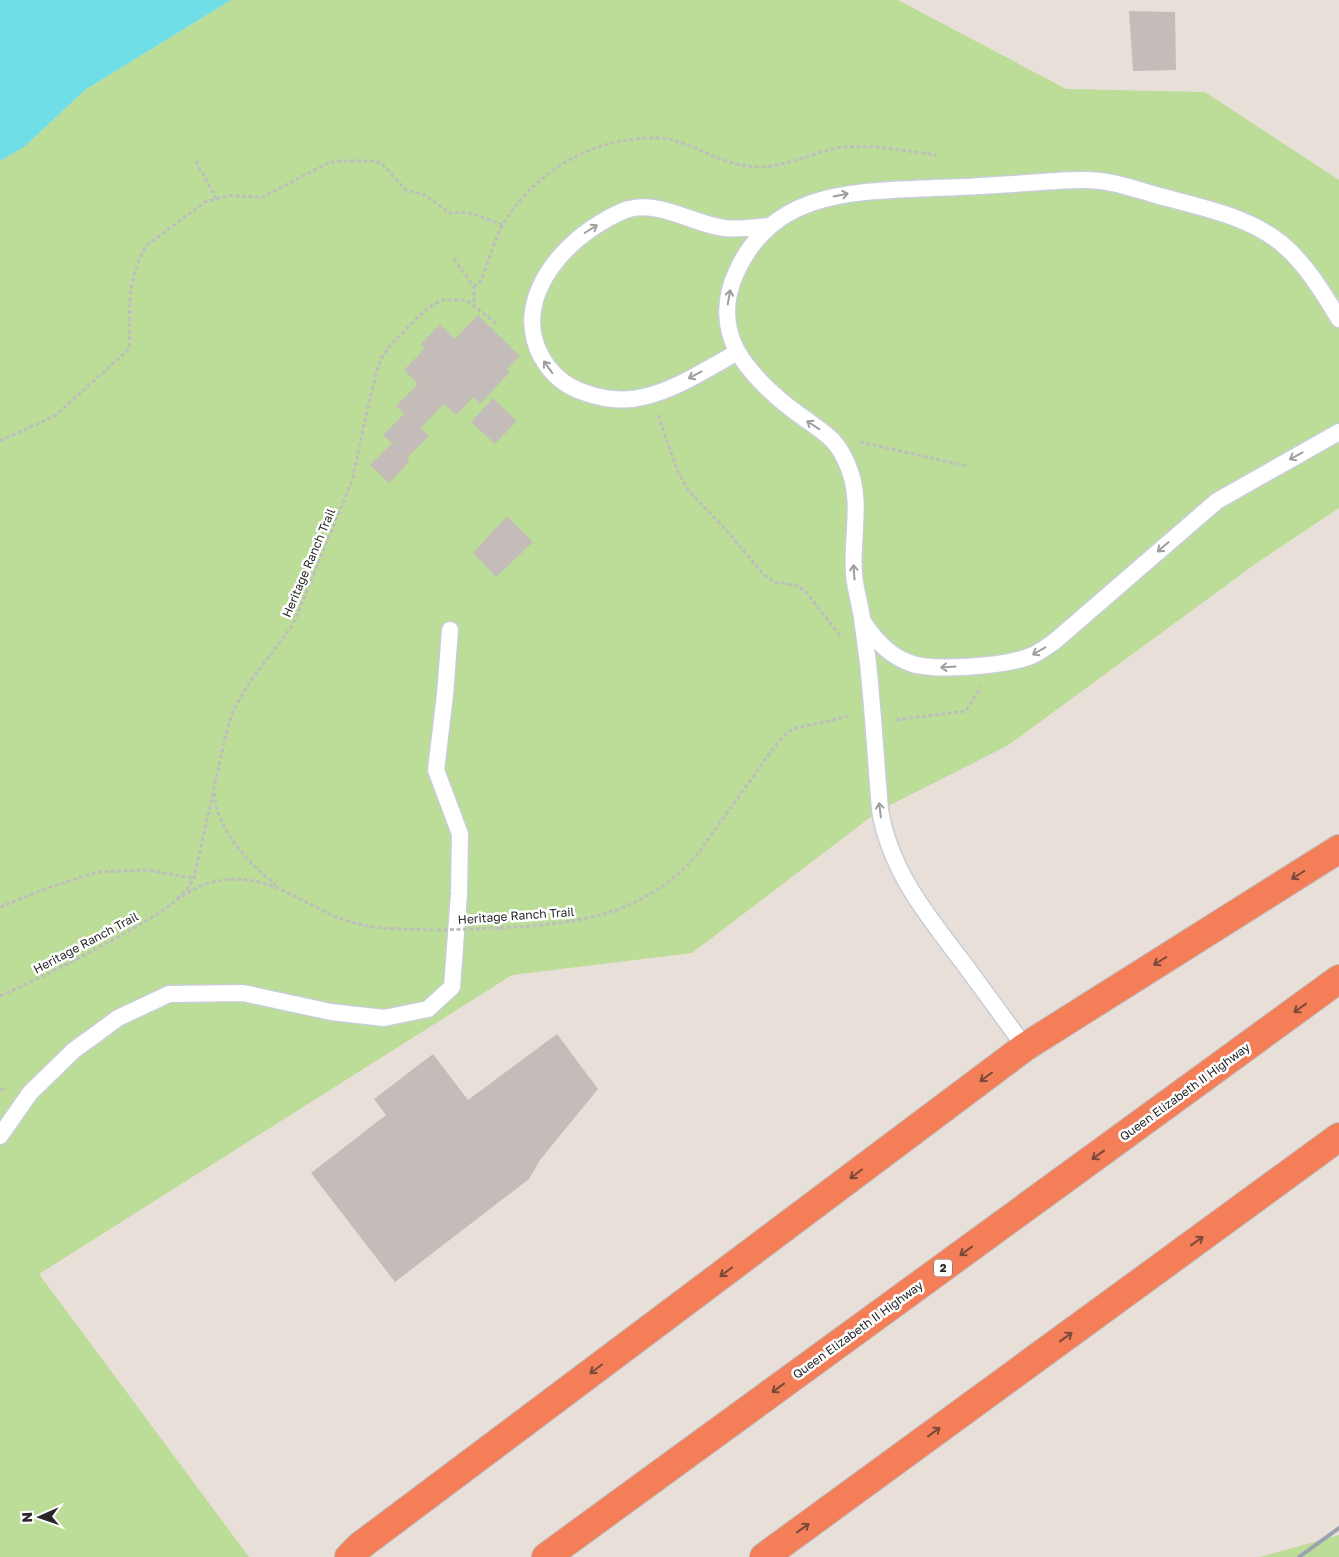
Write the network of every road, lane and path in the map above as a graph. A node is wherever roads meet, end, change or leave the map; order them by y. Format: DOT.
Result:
graph roads {
  1 [pos="936,155"];
  2 [pos="196,161"];
  3 [pos="217,200"];
  4 [pos="503,225"];
  5 [pos="770,226"];
  6 [pos="454,259"];
  7 [pos="474,287"];
  8 [pos="474,306"];
  9 [pos="1339,319"];
  10 [pos="498,325"];
  11 [pos="738,352"];
  12 [pos="651,395"];
  13 [pos="1339,432"];
  14 [pos="828,435"];
  15 [pos="0,441"];
  16 [pos="967,466"];
  17 [pos="862,620"];
  18 [pos="450,630"];
  19 [pos="996,664"];
  20 [pos="868,669"];
  21 [pos="873,723"];
  22 [pos="214,789"];
  23 [pos="1339,848"];
  24 [pos="194,878"];
  25 [pos="278,888"];
  26 [pos="177,899"];
  27 [pos="0,907"];
  28 [pos="1339,979"];
  29 [pos="0,996"];
  30 [pos="1025,1047"];
  31 [pos="0,1136"];
  32 [pos="1339,1137"];
  33 [pos="349,1557"];
  34 [pos="546,1557"];
  35 [pos="764,1557"];
  1 -- 4 [label="path"];
  2 -- 3 [label="path"];
  3 -- 4 [label="path"];
  3 -- 15 [label="path"];
  4 -- 7 [label="path"];
  5 -- 9 [label="lane, one-way"];
  11 -- 5 [label="lane, one-way"];
  12 -- 5 [label="lane, one-way"];
  6 -- 7 [label="path"];
  7 -- 8 [label="path"];
  8 -- 10 [label="path, Heritage Ranch Trail"];
  8 -- 22 [label="path, Heritage Ranch Trail"];
  11 -- 12 [label="lane, one-way"];
  14 -- 11 [label="lane, one-way"];
  12 -- 20 [label="path"];
  13 -- 19 [label="lane, one-way"];
  14 -- 16 [label="path"];
  17 -- 14 [label="lane, one-way"];
  19 -- 17 [label="lane, one-way"];
  17 -- 20 [label="lane"];
  18 -- 31 [label="lane"];
  19 -- 21 [label="path, Heritage Ranch Trail"];
  20 -- 21 [label="lane"];
  21 -- 25 [label="path, Heritage Ranch Trail, bridge"];
  30 -- 21 [label="lane, one-way"];
  22 -- 24 [label="path, Heritage Ranch Trail"];
  22 -- 25 [label="path"];
  23 -- 30 [label="highway, one-way"];
  24 -- 26 [label="path, Heritage Ranch Trail"];
  24 -- 27 [label="path"];
  25 -- 26 [label="path, Heritage Ranch Trail"];
  26 -- 29 [label="path, Heritage Ranch Trail"];
  28 -- 34 [label="highway, Queen Elizabeth II Highway / 2, one-way"];
  30 -- 33 [label="highway, one-way"];
  35 -- 32 [label="highway, one-way"];
}
